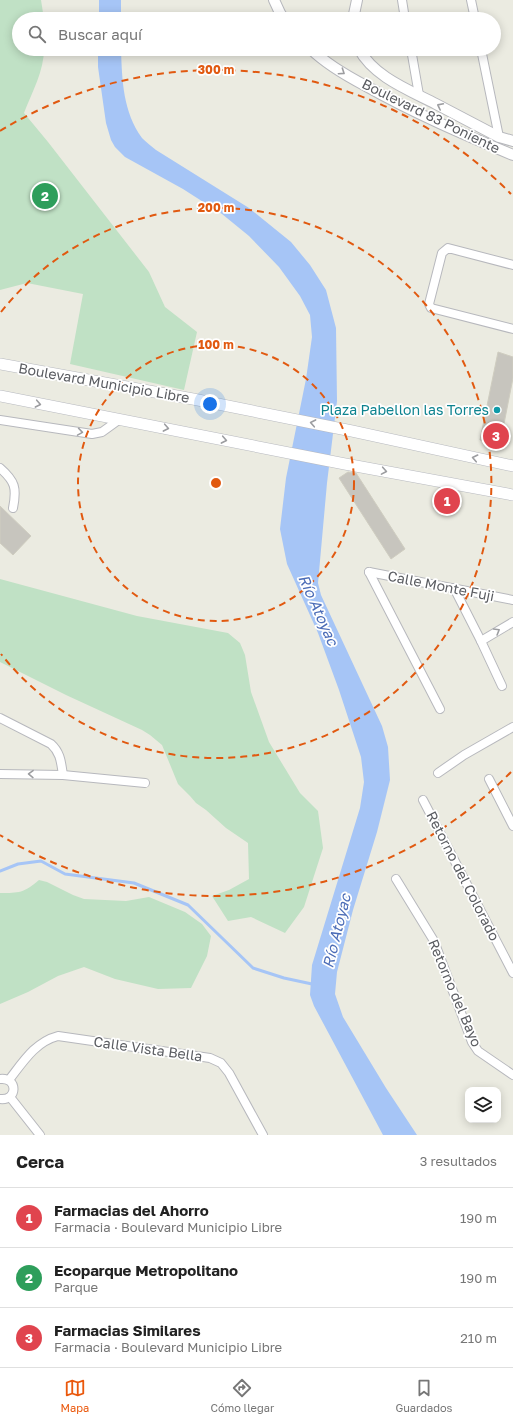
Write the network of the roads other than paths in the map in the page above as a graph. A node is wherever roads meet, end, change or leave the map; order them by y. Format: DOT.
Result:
graph roads {
  1 [pos="274,0"];
  2 [pos="357,0"];
  3 [pos="402,0"];
  4 [pos="472,0"];
  5 [pos="280,12"];
  6 [pos="355,12"];
  7 [pos="404,12"];
  8 [pos="474,12"];
  9 [pos="320,56"];
  10 [pos="364,56"];
  11 [pos="412,56"];
  12 [pos="483,56"];
  13 [pos="419,95"];
  14 [pos="499,137"];
  15 [pos="513,141"];
  16 [pos="513,155"];
  17 [pos="513,265"];
  18 [pos="513,329"];
  19 [pos="0,364"];
  20 [pos="0,396"];
  21 [pos="120,419"];
  22 [pos="0,420"];
  23 [pos="513,466"];
  24 [pos="0,468"];
  25 [pos="513,495"];
  26 [pos="13,508"];
  27 [pos="454,588"];
  28 [pos="513,600"];
  29 [pos="513,622"];
  30 [pos="481,641"];
  31 [pos="502,686"];
  32 [pos="440,709"];
  33 [pos="0,718"];
  34 [pos="513,727"];
  35 [pos="438,773"];
  36 [pos="0,774"];
  37 [pos="63,775"];
  38 [pos="489,779"];
  39 [pos="144,783"];
  40 [pos="423,800"];
  41 [pos="513,826"];
  42 [pos="396,879"];
  43 [pos="513,973"];
  44 [pos="513,1075"];
  45 [pos="0,1079"];
  46 [pos="9,1080"];
  47 [pos="10,1097"];
  48 [pos="0,1099"];
  49 [pos="40,1134"];
  50 [pos="48,1135"];
  51 [pos="263,1135"];
  1 -- 5 [label="street"];
  2 -- 6 [label="street"];
  3 -- 7 [label="street"];
  4 -- 8 [label="street"];
  9 -- 16 [label="street, Boulevard 83 Poniente, one-way"];
  10 -- 13 [label="street, Boulevard 83 Poniente"];
  11 -- 13 [label="street"];
  12 -- 14 [label="street"];
  14 -- 13 [label="street, Boulevard 83 Poniente, one-way"];
  14 -- 15 [label="street, Boulevard 83 Poniente"];
  17 -- 18 [label="street"];
  23 -- 19 [label="main road, Boulevard Municipio Libre, one-way"];
  20 -- 21 [label="main road, one-way"];
  22 -- 21 [label="street, one-way"];
  21 -- 25 [label="main road, one-way"];
  24 -- 26 [label="street"];
  27 -- 28 [label="street, Calle Monte Fuji"];
  27 -- 30 [label="street"];
  27 -- 32 [label="street, Calle Monte Fuji"];
  30 -- 29 [label="street, one-way"];
  30 -- 31 [label="street"];
  33 -- 37 [label="street"];
  34 -- 35 [label="street"];
  37 -- 36 [label="street, one-way"];
  37 -- 39 [label="street"];
  38 -- 41 [label="street"];
  40 -- 43 [label="street, Retorno del Colorado"];
  42 -- 44 [label="street, Retorno del Bayo"];
  45 -- 46 [label="street"];
  46 -- 47 [label="street"];
  46 -- 51 [label="street, Calle Vista Bella"];
  47 -- 48 [label="street"];
  47 -- 49 [label="street"];
  49 -- 50 [label="street"];
}
